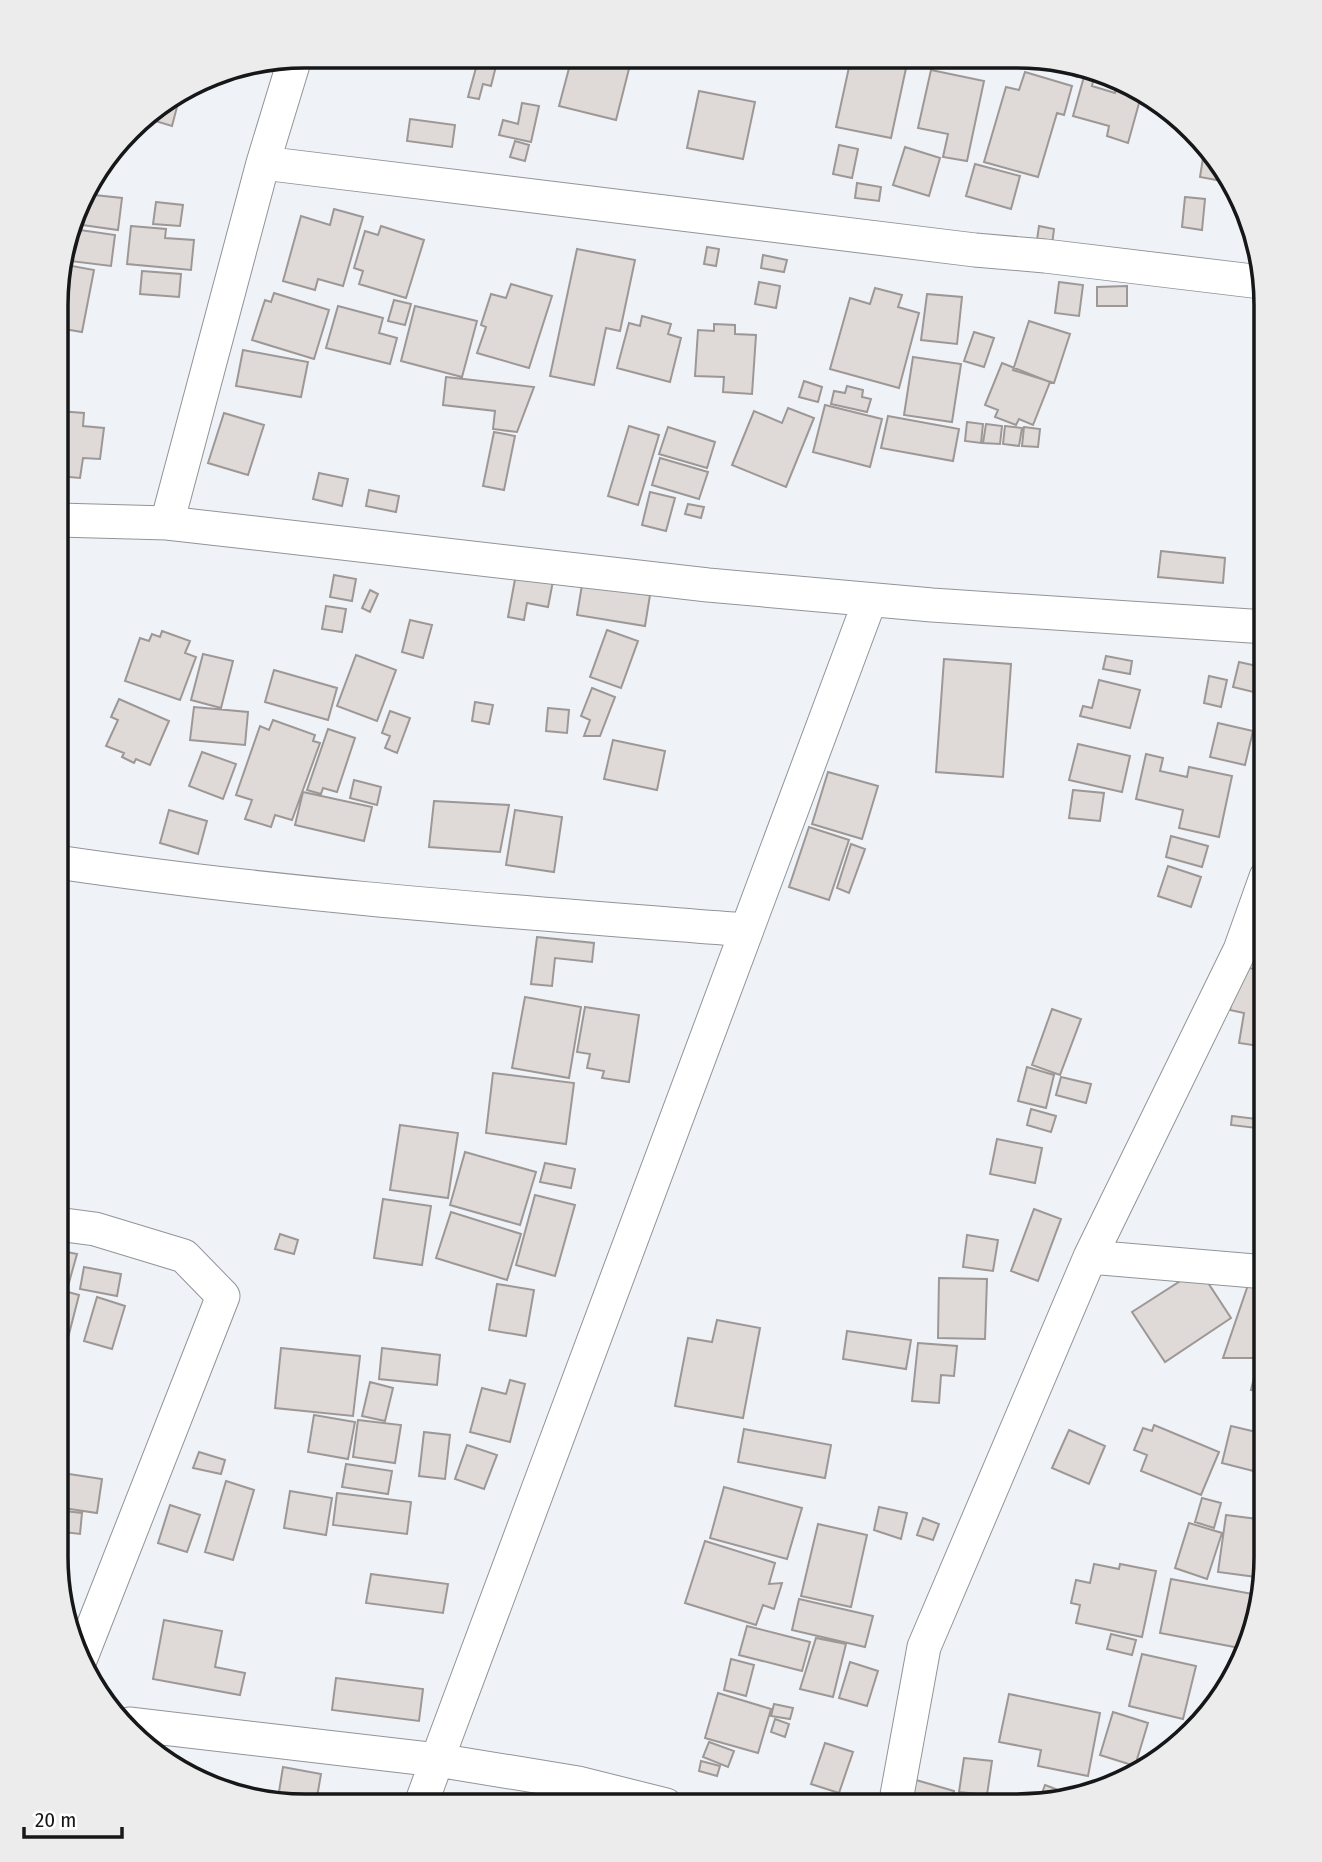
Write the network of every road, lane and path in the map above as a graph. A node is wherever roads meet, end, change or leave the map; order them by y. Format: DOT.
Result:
graph roads {
  1 [pos="292,69"];
  2 [pos="263,163"];
  3 [pos="1252,281"];
  4 [pos="68,520"];
  5 [pos="167,523"];
  6 [pos="870,600"];
  7 [pos="1254,626"];
  8 [pos="68,864"];
  9 [pos="1254,912"];
  10 [pos="746,930"];
  11 [pos="68,1225"];
  12 [pos="1090,1257"];
  13 [pos="1253,1271"];
  14 [pos="86,1645"];
  15 [pos="139,1725"];
  16 [pos="437,1760"];
  17 [pos="425,1794"];
  18 [pos="622,1794"];
  19 [pos="897,1794"];
  1 -- 2 [label="street"];
  2 -- 3 [label="street"];
  2 -- 5 [label="street"];
  4 -- 5 [label="street"];
  5 -- 6 [label="street"];
  6 -- 7 [label="street"];
  6 -- 10 [label="street"];
  8 -- 10 [label="street"];
  9 -- 12 [label="street"];
  10 -- 16 [label="street"];
  11 -- 14 [label="street"];
  12 -- 13 [label="street"];
  12 -- 19 [label="street"];
  15 -- 16 [label="street"];
  16 -- 17 [label="street"];
  16 -- 18 [label="street"];
}
